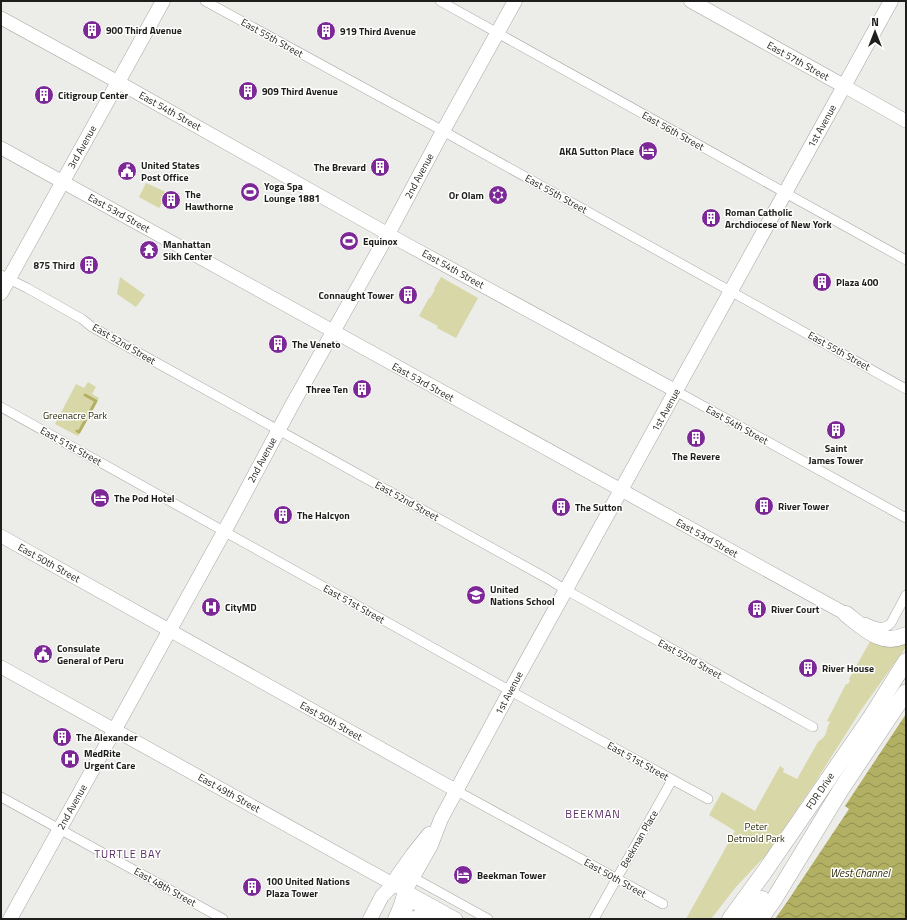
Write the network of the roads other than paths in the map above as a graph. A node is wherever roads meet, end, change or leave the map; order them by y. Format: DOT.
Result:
graph roads {
  1 [pos="163,1"];
  2 [pos="205,1"];
  3 [pos="440,1"];
  4 [pos="516,1"];
  5 [pos="691,1"];
  6 [pos="891,1"];
  7 [pos="1,18"];
  8 [pos="498,33"];
  9 [pos="118,82"];
  10 [pos="844,86"];
  11 [pos="906,121"];
  12 [pos="443,131"];
  13 [pos="1,148"];
  14 [pos="62,182"];
  15 [pos="785,193"];
  16 [pos="388,234"];
  17 [pos="906,260"];
  18 [pos="5,277"];
  19 [pos="731,291"];
  20 [pos="1,293"];
  21 [pos="332,332"];
  22 [pos="906,389"];
  23 [pos="676,391"];
  24 [pos="1,407"];
  25 [pos="278,430"];
  26 [pos="621,490"];
  27 [pos="906,518"];
  28 [pos="224,531"];
  29 [pos="1,536"];
  30 [pos="566,590"];
  31 [pos="906,595"];
  32 [pos="846,614"];
  33 [pos="169,631"];
  34 [pos="906,634"];
  35 [pos="906,661"];
  36 [pos="1,667"];
  37 [pos="510,691"];
  38 [pos="906,692"];
  39 [pos="813,726"];
  40 [pos="114,730"];
  41 [pos="672,780"];
  42 [pos="457,791"];
  43 [pos="1,797"];
  44 [pos="708,799"];
  45 [pos="441,819"];
  46 [pos="60,829"];
  47 [pos="794,864"];
  48 [pos="412,877"];
  49 [pos="616,878"];
  50 [pos="399,888"];
  51 [pos="746,897"];
  52 [pos="663,904"];
  53 [pos="10,919"];
  54 [pos="223,919"];
  55 [pos="370,919"];
  56 [pos="377,919"];
  57 [pos="387,919"];
  58 [pos="395,919"];
  59 [pos="407,919"];
  60 [pos="430,919"];
  61 [pos="440,919"];
  62 [pos="456,919"];
  63 [pos="488,919"];
  64 [pos="594,919"];
  65 [pos="720,919"];
  66 [pos="730,919"];
  67 [pos="747,919"];
  68 [pos="760,919"];
  1 -- 9 [label="main road, 3rd Avenue"];
  2 -- 12 [label="street, East 55th Street"];
  3 -- 8 [label="street, East 56th Street"];
  4 -- 8 [label="main road, 2nd Avenue"];
  5 -- 10 [label="main road, East 57th Street"];
  6 -- 10 [label="main road, 1st Avenue"];
  7 -- 9 [label="main road, East 54th Street"];
  8 -- 12 [label="main road, 2nd Avenue"];
  8 -- 15 [label="street, East 56th Street"];
  9 -- 14 [label="main road, 3rd Avenue"];
  9 -- 16 [label="main road, East 54th Street"];
  10 -- 11 [label="main road, East 57th Street"];
  10 -- 15 [label="main road, 1st Avenue"];
  12 -- 16 [label="main road, 2nd Avenue"];
  12 -- 19 [label="street, East 55th Street"];
  13 -- 14 [label="main road, East 53rd Street"];
  14 -- 18 [label="main road, 3rd Avenue"];
  14 -- 21 [label="main road, East 53rd Street"];
  15 -- 17 [label="street, East 56th Street"];
  15 -- 19 [label="main road, 1st Avenue"];
  16 -- 21 [label="main road, 2nd Avenue"];
  16 -- 23 [label="main road, East 54th Street"];
  18 -- 20 [label="main road, 3rd Avenue"];
  18 -- 25 [label="street, East 52nd Street"];
  19 -- 22 [label="street, East 55th Street"];
  19 -- 23 [label="main road, 1st Avenue"];
  21 -- 25 [label="main road, 2nd Avenue"];
  21 -- 26 [label="main road, East 53rd Street"];
  23 -- 26 [label="main road, 1st Avenue"];
  23 -- 27 [label="street, East 54th Street"];
  24 -- 28 [label="street, East 51st Street"];
  25 -- 28 [label="main road, 2nd Avenue"];
  25 -- 30 [label="street, East 52nd Street"];
  26 -- 30 [label="main road, 1st Avenue"];
  26 -- 32 [label="main road, East 53rd Street"];
  28 -- 33 [label="main road, 2nd Avenue"];
  28 -- 37 [label="street, East 51st Street"];
  29 -- 33 [label="main road, East 50th Street"];
  30 -- 37 [label="main road, 1st Avenue"];
  30 -- 39 [label="street, East 52nd Street"];
  31 -- 32 [label="street"];
  32 -- 34 [label="highway"];
  33 -- 40 [label="main road, 2nd Avenue"];
  33 -- 42 [label="main road, East 50th Street"];
  35 -- 51 [label="highway, FDR Drive"];
  36 -- 40 [label="main road, East 49th Street"];
  37 -- 41 [label="street, East 51st Street"];
  37 -- 42 [label="main road, 1st Avenue"];
  38 -- 47 [label="highway, FDR Drive"];
  40 -- 46 [label="main road, 2nd Avenue"];
  40 -- 50 [label="main road, East 49th Street"];
  41 -- 44 [label="street, East 51st Street"];
  41 -- 49 [label="street, Beekman Place"];
  42 -- 45 [label="main road, 1st Avenue"];
  42 -- 49 [label="street, East 50th Street"];
  43 -- 46 [label="street, East 48th Street"];
  45 -- 48 [label="main road, 1st Avenue"];
  45 -- 50 [label="main road, 1st Avenue"];
  46 -- 53 [label="main road, 2nd Avenue"];
  46 -- 54 [label="street, East 48th Street"];
  47 -- 67 [label="highway"];
  47 -- 68 [label="highway, FDR Drive"];
  48 -- 50 [label="main road, 1st Avenue"];
  48 -- 63 [label="street"];
  49 -- 52 [label="street, East 50th Street"];
  49 -- 64 [label="street, Beekman Place"];
  50 -- 55 [label="main road, 1st Avenue"];
  50 -- 56 [label="main road"];
  50 -- 57 [label="main road"];
  50 -- 58 [label="main road, 1st Avenue"];
  50 -- 62 [label="main road, East 49th Street"];
  51 -- 65 [label="highway"];
  51 -- 66 [label="highway, FDR Drive"];
  59 -- 60 [label="street"];
  59 -- 61 [label="street"];
}
